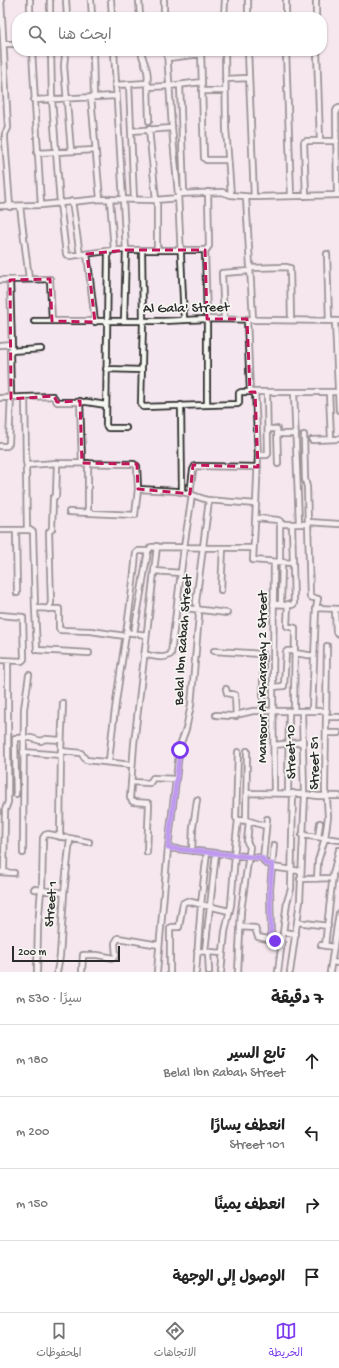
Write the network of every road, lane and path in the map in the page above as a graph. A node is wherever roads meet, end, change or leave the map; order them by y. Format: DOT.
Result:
graph roads {
  1 [pos="1,0"];
  2 [pos="30,0"];
  3 [pos="50,0"];
  4 [pos="66,0"];
  5 [pos="91,0"];
  6 [pos="111,0"];
  7 [pos="139,0"];
  8 [pos="164,0"];
  9 [pos="225,0"];
  10 [pos="248,0"];
  11 [pos="286,0"];
  12 [pos="316,0"];
  13 [pos="30,12"];
  14 [pos="50,12"];
  15 [pos="67,12"];
  16 [pos="92,12"];
  17 [pos="112,12"];
  18 [pos="140,12"];
  19 [pos="164,12"];
  20 [pos="224,12"];
  21 [pos="248,12"];
  22 [pos="286,12"];
  23 [pos="316,12"];
  24 [pos="4,44"];
  25 [pos="12,44"];
  26 [pos="32,56"];
  27 [pos="51,56"];
  28 [pos="66,56"];
  29 [pos="92,56"];
  30 [pos="114,56"];
  31 [pos="142,56"];
  32 [pos="181,56"];
  33 [pos="201,56"];
  34 [pos="225,56"];
  35 [pos="248,56"];
  36 [pos="286,56"];
  37 [pos="317,56"];
  38 [pos="168,58"];
  39 [pos="249,78"];
  40 [pos="225,79"];
  41 [pos="202,82"];
  42 [pos="129,84"];
  43 [pos="148,84"];
  44 [pos="115,85"];
  45 [pos="180,85"];
  46 [pos="169,86"];
  47 [pos="202,91"];
  48 [pos="225,91"];
  49 [pos="116,96"];
  50 [pos="92,97"];
  51 [pos="66,98"];
  52 [pos="52,99"];
  53 [pos="34,100"];
  54 [pos="0,106"];
  55 [pos="7,106"];
  56 [pos="339,108"];
  57 [pos="149,120"];
  58 [pos="172,128"];
  59 [pos="149,129"];
  60 [pos="131,131"];
  61 [pos="320,141"];
  62 [pos="337,141"];
  63 [pos="95,150"];
  64 [pos="56,152"];
  65 [pos="71,152"];
  66 [pos="0,153"];
  67 [pos="6,153"];
  68 [pos="38,153"];
  69 [pos="228,160"];
  70 [pos="208,192"];
  71 [pos="184,193"];
  72 [pos="231,195"];
  73 [pos="338,195"];
  74 [pos="178,196"];
  75 [pos="291,196"];
  76 [pos="306,196"];
  77 [pos="246,197"];
  78 [pos="254,197"];
  79 [pos="110,198"];
  80 [pos="100,199"];
  81 [pos="123,199"];
  82 [pos="134,200"];
  83 [pos="156,200"];
  84 [pos="72,201"];
  85 [pos="60,203"];
  86 [pos="41,205"];
  87 [pos="0,206"];
  88 [pos="20,206"];
  89 [pos="10,207"];
  90 [pos="114,250"];
  91 [pos="126,250"];
  92 [pos="142,250"];
  93 [pos="157,250"];
  94 [pos="181,250"];
  95 [pos="205,250"];
  96 [pos="108,251"];
  97 [pos="88,254"];
  98 [pos="327,254"];
  99 [pos="80,255"];
  100 [pos="250,269"];
  101 [pos="29,279"];
  102 [pos="0,280"];
  103 [pos="10,280"];
  104 [pos="184,319"];
  105 [pos="208,319"];
  106 [pos="224,319"];
  107 [pos="247,319"];
  108 [pos="253,319"];
  109 [pos="290,320"];
  110 [pos="34,321"];
  111 [pos="52,321"];
  112 [pos="107,321"];
  113 [pos="124,321"];
  114 [pos="143,321"];
  115 [pos="334,321"];
  116 [pos="95,322"];
  117 [pos="12,344"];
  118 [pos="0,345"];
  119 [pos="41,349"];
  120 [pos="10,351"];
  121 [pos="106,369"];
  122 [pos="142,370"];
  123 [pos="252,392"];
  124 [pos="267,392"];
  125 [pos="294,392"];
  126 [pos="329,392"];
  127 [pos="338,392"];
  128 [pos="11,398"];
  129 [pos="25,398"];
  130 [pos="0,399"];
  131 [pos="80,401"];
  132 [pos="207,404"];
  133 [pos="106,405"];
  134 [pos="181,405"];
  135 [pos="339,410"];
  136 [pos="126,428"];
  137 [pos="268,429"];
  138 [pos="278,434"];
  139 [pos="296,434"];
  140 [pos="304,435"];
  141 [pos="332,439"];
  142 [pos="339,439"];
  143 [pos="312,440"];
  144 [pos="0,446"];
  145 [pos="258,455"];
  146 [pos="57,463"];
  147 [pos="82,463"];
  148 [pos="88,463"];
  149 [pos="278,464"];
  150 [pos="27,466"];
  151 [pos="258,467"];
  152 [pos="138,489"];
  153 [pos="182,492"];
  154 [pos="191,494"];
  155 [pos="209,500"];
  156 [pos="256,504"];
  157 [pos="69,512"];
  158 [pos="88,512"];
  159 [pos="256,518"];
  160 [pos="308,523"];
  161 [pos="281,524"];
  162 [pos="292,524"];
  163 [pos="299,524"];
  164 [pos="339,524"];
  165 [pos="0,530"];
  166 [pos="16,530"];
  167 [pos="27,530"];
  168 [pos="157,546"];
  169 [pos="184,547"];
  170 [pos="204,547"];
  171 [pos="223,548"];
  172 [pos="253,548"];
  173 [pos="148,552"];
  174 [pos="274,562"];
  175 [pos="281,562"];
  176 [pos="293,563"];
  177 [pos="154,572"];
  178 [pos="181,573"];
  179 [pos="221,590"];
  180 [pos="18,593"];
  181 [pos="274,604"];
  182 [pos="281,604"];
  183 [pos="288,604"];
  184 [pos="177,607"];
  185 [pos="35,608"];
  186 [pos="316,608"];
  187 [pos="48,609"];
  188 [pos="337,609"];
  189 [pos="198,610"];
  190 [pos="227,612"];
  191 [pos="0,615"];
  192 [pos="134,633"];
  193 [pos="126,634"];
  194 [pos="339,634"];
  195 [pos="146,635"];
  196 [pos="327,646"];
  197 [pos="214,651"];
  198 [pos="295,652"];
  199 [pos="89,653"];
  200 [pos="144,654"];
  201 [pos="314,656"];
  202 [pos="0,660"];
  203 [pos="8,661"];
  204 [pos="29,675"];
  205 [pos="273,686"];
  206 [pos="226,690"];
  207 [pos="63,703"];
  208 [pos="263,711"];
  209 [pos="273,711"];
  210 [pos="292,711"];
  211 [pos="302,711"];
  212 [pos="312,711"];
  213 [pos="327,711"];
  214 [pos="216,715"];
  215 [pos="236,716"];
  216 [pos="327,717"];
  217 [pos="339,717"];
  218 [pos="326,733"];
  219 [pos="339,733"];
  220 [pos="23,738"];
  221 [pos="61,740"];
  222 [pos="303,742"];
  223 [pos="289,744"];
  224 [pos="274,745"];
  225 [pos="247,751"];
  226 [pos="23,752"];
  227 [pos="238,752"];
  228 [pos="60,753"];
  229 [pos="8,761"];
  230 [pos="16,761"];
  231 [pos="109,762"];
  232 [pos="132,765"];
  233 [pos="176,779"];
  234 [pos="131,782"];
  235 [pos="247,793"];
  236 [pos="274,793"];
  237 [pos="291,793"];
  238 [pos="16,794"];
  239 [pos="305,794"];
  240 [pos="326,796"];
  241 [pos="339,796"];
  242 [pos="197,800"];
  243 [pos="267,819"];
  244 [pos="238,820"];
  245 [pos="248,821"];
  246 [pos="320,823"];
  247 [pos="266,826"];
  248 [pos="302,835"];
  249 [pos="60,837"];
  250 [pos="318,837"];
  251 [pos="325,838"];
  252 [pos="70,839"];
  253 [pos="339,840"];
  254 [pos="89,842"];
  255 [pos="274,845"];
  256 [pos="168,848"];
  257 [pos="339,850"];
  258 [pos="192,851"];
  259 [pos="147,852"];
  260 [pos="207,852"];
  261 [pos="23,853"];
  262 [pos="216,853"];
  263 [pos="235,855"];
  264 [pos="249,857"];
  265 [pos="263,859"];
  266 [pos="272,866"];
  267 [pos="336,869"];
  268 [pos="292,870"];
  269 [pos="300,871"];
  270 [pos="2,872"];
  271 [pos="14,873"];
  272 [pos="300,878"];
  273 [pos="317,878"];
  274 [pos="333,878"];
  275 [pos="34,889"];
  276 [pos="42,890"];
  277 [pos="64,893"];
  278 [pos="201,904"];
  279 [pos="210,906"];
  280 [pos="230,911"];
  281 [pos="339,913"];
  282 [pos="297,922"];
  283 [pos="328,926"];
  284 [pos="240,927"];
  285 [pos="283,932"];
  286 [pos="296,934"];
  287 [pos="271,940"];
  288 [pos="282,942"];
  289 [pos="159,945"];
  290 [pos="334,948"];
  291 [pos="197,951"];
  292 [pos="206,951"];
  293 [pos="222,953"];
  294 [pos="332,962"];
  295 [pos="339,963"];
  296 [pos="37,972"];
  297 [pos="57,972"];
  298 [pos="82,972"];
  299 [pos="157,972"];
  300 [pos="170,972"];
  301 [pos="196,972"];
  302 [pos="209,972"];
  303 [pos="221,972"];
  304 [pos="238,972"];
  305 [pos="278,972"];
  306 [pos="290,972"];
  307 [pos="330,972"];
  1 -- 24 [label="street"];
  2 -- 13 [label="street"];
  3 -- 14 [label="street"];
  4 -- 15 [label="street"];
  5 -- 16 [label="street"];
  6 -- 17 [label="street"];
  7 -- 18 [label="street"];
  8 -- 19 [label="street"];
  9 -- 20 [label="street"];
  10 -- 21 [label="street"];
  11 -- 22 [label="street"];
  12 -- 23 [label="street"];
  24 -- 25 [label="street"];
  24 -- 55 [label="street"];
  26 -- 53 [label="street"];
  27 -- 52 [label="street"];
  28 -- 51 [label="street"];
  29 -- 50 [label="street"];
  30 -- 44 [label="street"];
  31 -- 43 [label="street"];
  32 -- 38 [label="street"];
  33 -- 41 [label="street"];
  34 -- 40 [label="street"];
  35 -- 39 [label="street"];
  36 -- 75 [label="street"];
  37 -- 61 [label="street"];
  38 -- 46 [label="street"];
  39 -- 40 [label="street"];
  39 -- 78 [label="street"];
  40 -- 48 [label="street"];
  41 -- 45 [label="street"];
  41 -- 47 [label="street"];
  42 -- 43 [label="street"];
  42 -- 44 [label="street"];
  42 -- 60 [label="street"];
  43 -- 46 [label="street"];
  43 -- 57 [label="street"];
  44 -- 49 [label="street"];
  45 -- 46 [label="street"];
  45 -- 71 [label="street"];
  46 -- 58 [label="street"];
  47 -- 48 [label="street"];
  47 -- 69 [label="street"];
  48 -- 69 [label="street"];
  49 -- 50 [label="street"];
  49 -- 81 [label="street"];
  50 -- 51 [label="street"];
  50 -- 63 [label="street"];
  51 -- 52 [label="street"];
  51 -- 65 [label="street"];
  52 -- 53 [label="street"];
  52 -- 64 [label="street"];
  53 -- 68 [label="street"];
  54 -- 55 [label="street"];
  55 -- 67 [label="street"];
  56 -- 62 [label="street"];
  58 -- 59 [label="street"];
  58 -- 74 [label="street"];
  59 -- 60 [label="street"];
  59 -- 83 [label="street"];
  60 -- 82 [label="street"];
  61 -- 62 [label="street"];
  61 -- 76 [label="street"];
  62 -- 73 [label="street"];
  63 -- 65 [label="street"];
  63 -- 80 [label="street"];
  64 -- 65 [label="street"];
  64 -- 68 [label="street"];
  64 -- 85 [label="street"];
  66 -- 67 [label="street"];
  67 -- 89 [label="street"];
  68 -- 86 [label="street"];
  69 -- 72 [label="street"];
  70 -- 71 [label="street"];
  70 -- 72 [label="street"];
  70 -- 95 [label="street"];
  71 -- 74 [label="street"];
  72 -- 77 [label="street"];
  73 -- 76 [label="street"];
  74 -- 83 [label="street"];
  74 -- 94 [label="street"];
  75 -- 76 [label="street"];
  75 -- 78 [label="street"];
  77 -- 78 [label="street"];
  77 -- 100 [label="street"];
  79 -- 80 [label="street"];
  79 -- 81 [label="street"];
  79 -- 90 [label="street"];
  80 -- 84 [label="street"];
  81 -- 82 [label="street"];
  81 -- 91 [label="street"];
  82 -- 83 [label="street"];
  83 -- 93 [label="street"];
  84 -- 85 [label="street"];
  84 -- 99 [label="street"];
  85 -- 86 [label="street"];
  85 -- 99 [label="street"];
  86 -- 88 [label="street"];
  87 -- 89 [label="street"];
  88 -- 89 [label="street"];
  88 -- 101 [label="street"];
  90 -- 91 [label="street"];
  90 -- 96 [label="street"];
  91 -- 92 [label="street"];
  91 -- 113 [label="street"];
  92 -- 93 [label="street"];
  92 -- 114 [label="street"];
  93 -- 94 [label="street"];
  94 -- 95 [label="street"];
  94 -- 104 [label="street"];
  95 -- 105 [label="street"];
  96 -- 97 [label="street"];
  96 -- 112 [label="street"];
  97 -- 99 [label="street"];
  97 -- 116 [label="street"];
  98 -- 115 [label="street"];
  100 -- 106 [label="street"];
  100 -- 108 [label="street"];
  100 -- 109 [label="street"];
  101 -- 103 [label="street"];
  101 -- 111 [label="street"];
  102 -- 103 [label="street"];
  103 -- 117 [label="street"];
  104 -- 105 [label="street, Al Gala' Street"];
  104 -- 114 [label="street, Al Gala' Street"];
  105 -- 106 [label="street, Al Gala' Street"];
  105 -- 132 [label="street"];
  106 -- 107 [label="street, Al Gala' Street"];
  107 -- 108 [label="street, Al Gala' Street"];
  107 -- 123 [label="street"];
  108 -- 109 [label="street, Al Gala' Street"];
  109 -- 115 [label="street, Al Gala' Street"];
  110 -- 111 [label="street, Al Gala' Street"];
  111 -- 116 [label="street, Al Gala' Street"];
  112 -- 113 [label="street, Al Gala' Street"];
  112 -- 116 [label="street, Al Gala' Street"];
  112 -- 121 [label="street"];
  113 -- 114 [label="street, Al Gala' Street"];
  114 -- 122 [label="street"];
  115 -- 127 [label="street"];
  117 -- 118 [label="street"];
  117 -- 120 [label="street"];
  119 -- 120 [label="street"];
  120 -- 128 [label="street"];
  121 -- 122 [label="street"];
  121 -- 133 [label="street"];
  122 -- 134 [label="street"];
  123 -- 124 [label="street"];
  123 -- 132 [label="street"];
  123 -- 145 [label="street"];
  124 -- 125 [label="street"];
  124 -- 137 [label="street"];
  125 -- 126 [label="street"];
  125 -- 139 [label="street"];
  126 -- 127 [label="street"];
  126 -- 141 [label="street"];
  127 -- 135 [label="street"];
  128 -- 129 [label="street"];
  128 -- 130 [label="street"];
  128 -- 144 [label="street"];
  129 -- 131 [label="street"];
  129 -- 150 [label="street"];
  131 -- 133 [label="street"];
  131 -- 147 [label="street"];
  132 -- 134 [label="street"];
  133 -- 136 [label="street"];
  134 -- 153 [label="street"];
  137 -- 138 [label="street"];
  137 -- 145 [label="street"];
  138 -- 139 [label="street"];
  138 -- 149 [label="street"];
  139 -- 163 [label="street"];
  140 -- 160 [label="street"];
  141 -- 142 [label="street"];
  141 -- 143 [label="street"];
  145 -- 151 [label="street"];
  146 -- 147 [label="street"];
  146 -- 150 [label="street"];
  146 -- 187 [label="street"];
  147 -- 148 [label="street"];
  148 -- 152 [label="street"];
  148 -- 158 [label="street"];
  150 -- 167 [label="street"];
  151 -- 154 [label="street"];
  151 -- 156 [label="street"];
  152 -- 153 [label="street"];
  152 -- 158 [label="street"];
  153 -- 154 [label="street"];
  154 -- 155 [label="street"];
  154 -- 169 [label="street"];
  155 -- 156 [label="street"];
  155 -- 170 [label="street, Belal Ibn Rabah Street"];
  156 -- 159 [label="street"];
  157 -- 158 [label="street"];
  159 -- 161 [label="street"];
  159 -- 172 [label="street"];
  160 -- 163 [label="street"];
  160 -- 164 [label="street"];
  160 -- 186 [label="street"];
  161 -- 162 [label="street"];
  161 -- 175 [label="street"];
  162 -- 163 [label="street"];
  162 -- 176 [label="street"];
  165 -- 166 [label="street"];
  166 -- 167 [label="street"];
  166 -- 180 [label="street"];
  167 -- 185 [label="street"];
  168 -- 169 [label="street"];
  168 -- 173 [label="street"];
  168 -- 177 [label="street"];
  169 -- 170 [label="street"];
  169 -- 178 [label="street"];
  170 -- 171 [label="street"];
  170 -- 189 [label="street, Belal Ibn Rabah Street"];
  171 -- 172 [label="street"];
  171 -- 179 [label="street"];
  172 -- 174 [label="street"];
  173 -- 192 [label="street"];
  173 -- 193 [label="street"];
  174 -- 175 [label="street"];
  174 -- 181 [label="street, Mansour Al Kharashy 2 Street"];
  175 -- 176 [label="street"];
  175 -- 182 [label="street"];
  176 -- 183 [label="street"];
  177 -- 178 [label="street"];
  177 -- 195 [label="street"];
  178 -- 184 [label="street"];
  181 -- 182 [label="street"];
  181 -- 205 [label="street, Mansour Al Kharashy 2 Street"];
  182 -- 183 [label="street"];
  183 -- 198 [label="street"];
  184 -- 189 [label="street"];
  184 -- 200 [label="street"];
  185 -- 187 [label="street"];
  185 -- 199 [label="street"];
  186 -- 188 [label="street"];
  186 -- 201 [label="street"];
  187 -- 193 [label="street"];
  188 -- 194 [label="street"];
  189 -- 190 [label="street"];
  189 -- 233 [label="street, Belal Ibn Rabah Street"];
  191 -- 203 [label="street"];
  192 -- 193 [label="street"];
  192 -- 195 [label="street"];
  193 -- 231 [label="street"];
  195 -- 200 [label="street"];
  196 -- 213 [label="street, Street 51"];
  197 -- 208 [label="street"];
  198 -- 201 [label="street"];
  198 -- 205 [label="street"];
  198 -- 210 [label="street"];
  200 -- 232 [label="street"];
  201 -- 212 [label="street"];
  202 -- 203 [label="street"];
  203 -- 229 [label="street"];
  204 -- 220 [label="street"];
  205 -- 209 [label="street, Mansour Al Kharashy 2 Street"];
  206 -- 215 [label="street"];
  207 -- 221 [label="street"];
  208 -- 209 [label="street"];
  208 -- 215 [label="street"];
  209 -- 210 [label="street"];
  209 -- 224 [label="street, Mansour Al Kharashy 2 Street"];
  210 -- 211 [label="street"];
  210 -- 223 [label="street"];
  211 -- 212 [label="street"];
  211 -- 222 [label="street, Street 10"];
  212 -- 213 [label="street"];
  213 -- 216 [label="street, Street 51"];
  214 -- 215 [label="street"];
  216 -- 217 [label="street"];
  216 -- 218 [label="street, Street 51"];
  218 -- 219 [label="street"];
  218 -- 240 [label="street, Street 51"];
  220 -- 221 [label="street"];
  220 -- 226 [label="street"];
  220 -- 230 [label="street"];
  221 -- 228 [label="street"];
  222 -- 223 [label="street"];
  222 -- 239 [label="street, Street 10"];
  223 -- 224 [label="street"];
  223 -- 237 [label="street"];
  224 -- 236 [label="street, Mansour Al Kharashy 2 Street"];
  225 -- 235 [label="street"];
  226 -- 228 [label="street"];
  226 -- 261 [label="street"];
  227 -- 244 [label="street"];
  228 -- 231 [label="street"];
  228 -- 249 [label="street"];
  229 -- 230 [label="street"];
  229 -- 270 [label="street"];
  230 -- 238 [label="street"];
  231 -- 232 [label="street"];
  232 -- 234 [label="street"];
  233 -- 234 [label="street"];
  233 -- 256 [label="street, Belal Ibn Rabah Street"];
  234 -- 259 [label="street"];
  235 -- 236 [label="street"];
  235 -- 245 [label="street"];
  236 -- 237 [label="street"];
  237 -- 239 [label="street"];
  237 -- 268 [label="street"];
  239 -- 240 [label="street"];
  239 -- 248 [label="street, Street 10"];
  240 -- 241 [label="street"];
  240 -- 251 [label="street, Street 51"];
  242 -- 258 [label="street"];
  243 -- 247 [label="street"];
  244 -- 245 [label="street"];
  244 -- 263 [label="street"];
  245 -- 247 [label="street"];
  245 -- 264 [label="street"];
  246 -- 250 [label="street"];
  247 -- 265 [label="street"];
  248 -- 250 [label="street"];
  248 -- 269 [label="street, Street 10"];
  249 -- 252 [label="street"];
  249 -- 276 [label="street"];
  250 -- 251 [label="street"];
  251 -- 253 [label="street"];
  251 -- 273 [label="street, Street 51"];
  252 -- 254 [label="street"];
  252 -- 277 [label="street, Street 1"];
  255 -- 266 [label="street"];
  256 -- 258 [label="street"];
  256 -- 289 [label="street, Belal Ibn Rabah Street"];
  257 -- 267 [label="street"];
  258 -- 260 [label="street"];
  260 -- 262 [label="street"];
  260 -- 278 [label="street"];
  262 -- 263 [label="street"];
  262 -- 279 [label="street"];
  263 -- 264 [label="street"];
  263 -- 280 [label="street"];
  264 -- 265 [label="street"];
  264 -- 284 [label="street"];
  265 -- 266 [label="street"];
  266 -- 268 [label="street"];
  266 -- 287 [label="street"];
  267 -- 274 [label="street"];
  268 -- 269 [label="street"];
  268 -- 285 [label="street"];
  269 -- 272 [label="street, Street 10"];
  270 -- 271 [label="street"];
  272 -- 273 [label="street"];
  272 -- 282 [label="street, Street 10"];
  273 -- 274 [label="street"];
  274 -- 283 [label="street"];
  275 -- 276 [label="street"];
  276 -- 277 [label="street"];
  276 -- 296 [label="street"];
  277 -- 297 [label="street, Street 1"];
  278 -- 279 [label="street"];
  278 -- 291 [label="street"];
  278 -- 300 [label="street"];
  279 -- 280 [label="street"];
  279 -- 292 [label="street"];
  280 -- 293 [label="street"];
  281 -- 290 [label="street"];
  282 -- 283 [label="street"];
  282 -- 286 [label="street, Street 10"];
  283 -- 290 [label="street"];
  284 -- 287 [label="street"];
  284 -- 304 [label="street"];
  285 -- 286 [label="street"];
  285 -- 288 [label="street"];
  286 -- 306 [label="street, Street 10"];
  287 -- 288 [label="street"];
  288 -- 305 [label="street"];
  289 -- 298 [label="street"];
  289 -- 299 [label="street, Belal Ibn Rabah Street"];
  290 -- 294 [label="street"];
  291 -- 292 [label="street"];
  291 -- 301 [label="street"];
  292 -- 293 [label="street"];
  292 -- 302 [label="street"];
  293 -- 303 [label="street"];
  294 -- 295 [label="street"];
  294 -- 307 [label="street"];
}
